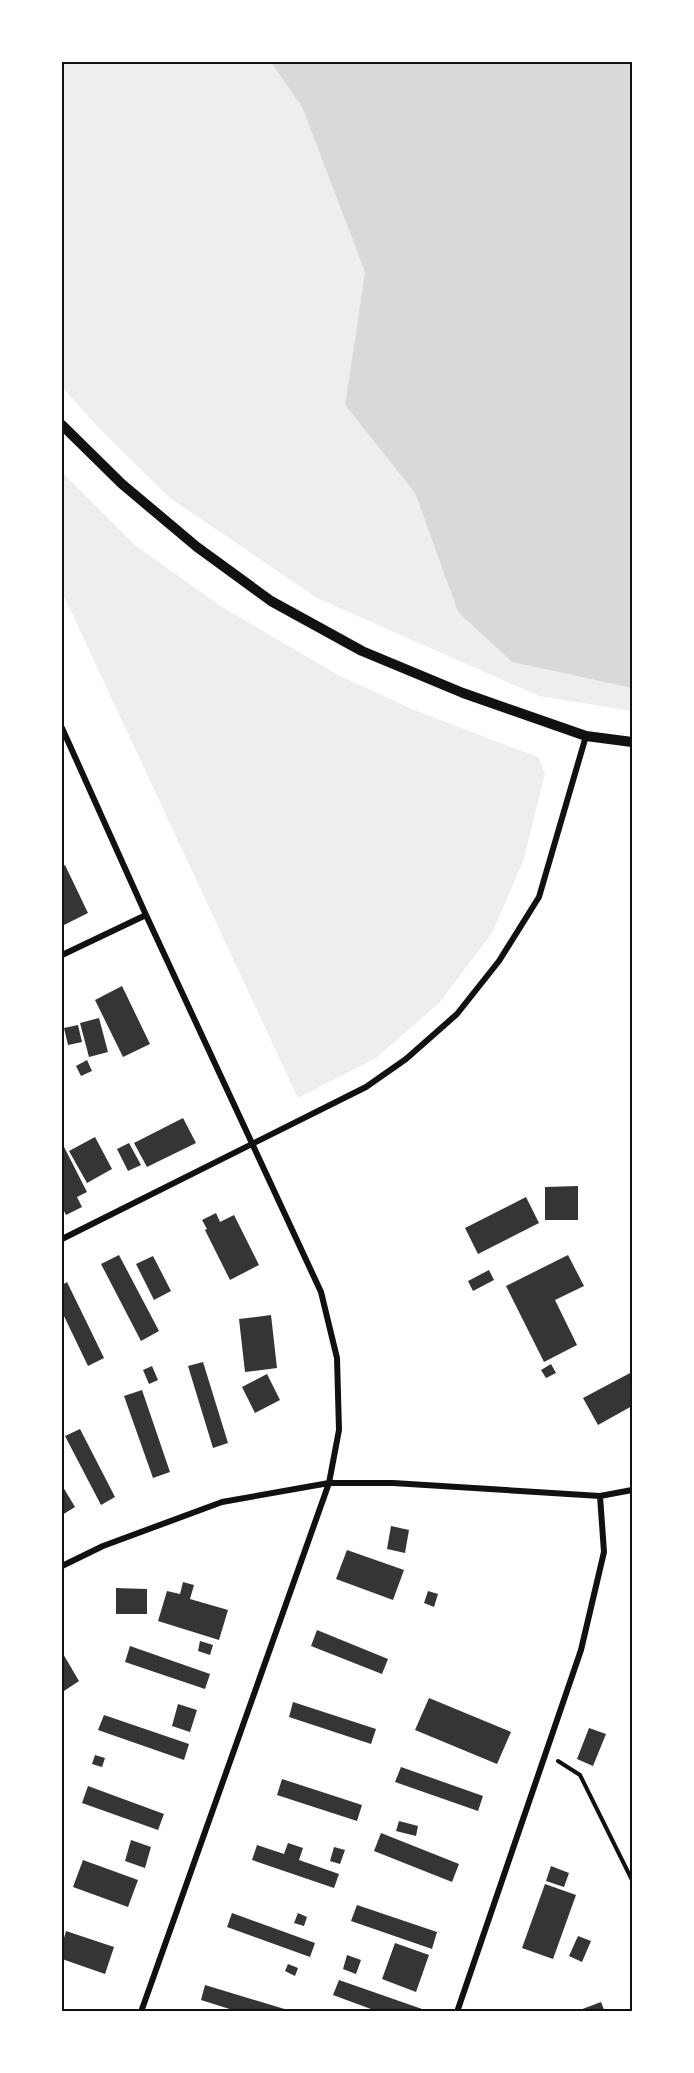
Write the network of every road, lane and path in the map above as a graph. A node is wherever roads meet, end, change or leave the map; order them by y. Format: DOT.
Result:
graph roads {
  1 [pos="62,425"];
  2 [pos="62,728"];
  3 [pos="586,736"];
  4 [pos="633,742"];
  5 [pos="146,915"];
  6 [pos="62,955"];
  7 [pos="252,1142"];
  8 [pos="62,1239"];
  9 [pos="329,1483"];
  10 [pos="633,1490"];
  11 [pos="600,1496"];
  12 [pos="62,1566"];
  13 [pos="546,1753"];
  14 [pos="633,1880"];
  15 [pos="141,2012"];
  16 [pos="458,2012"];
  1 -- 3 [label="street"];
  2 -- 5 [label="street"];
  3 -- 4 [label="street"];
  3 -- 7 [label="street"];
  5 -- 6 [label="street"];
  5 -- 7 [label="street"];
  7 -- 8 [label="street"];
  7 -- 9 [label="street"];
  9 -- 11 [label="street"];
  9 -- 12 [label="street"];
  9 -- 15 [label="street"];
  10 -- 11 [label="street"];
  11 -- 13 [label="street"];
  13 -- 14 [label="path"];
  13 -- 16 [label="street"];
}
